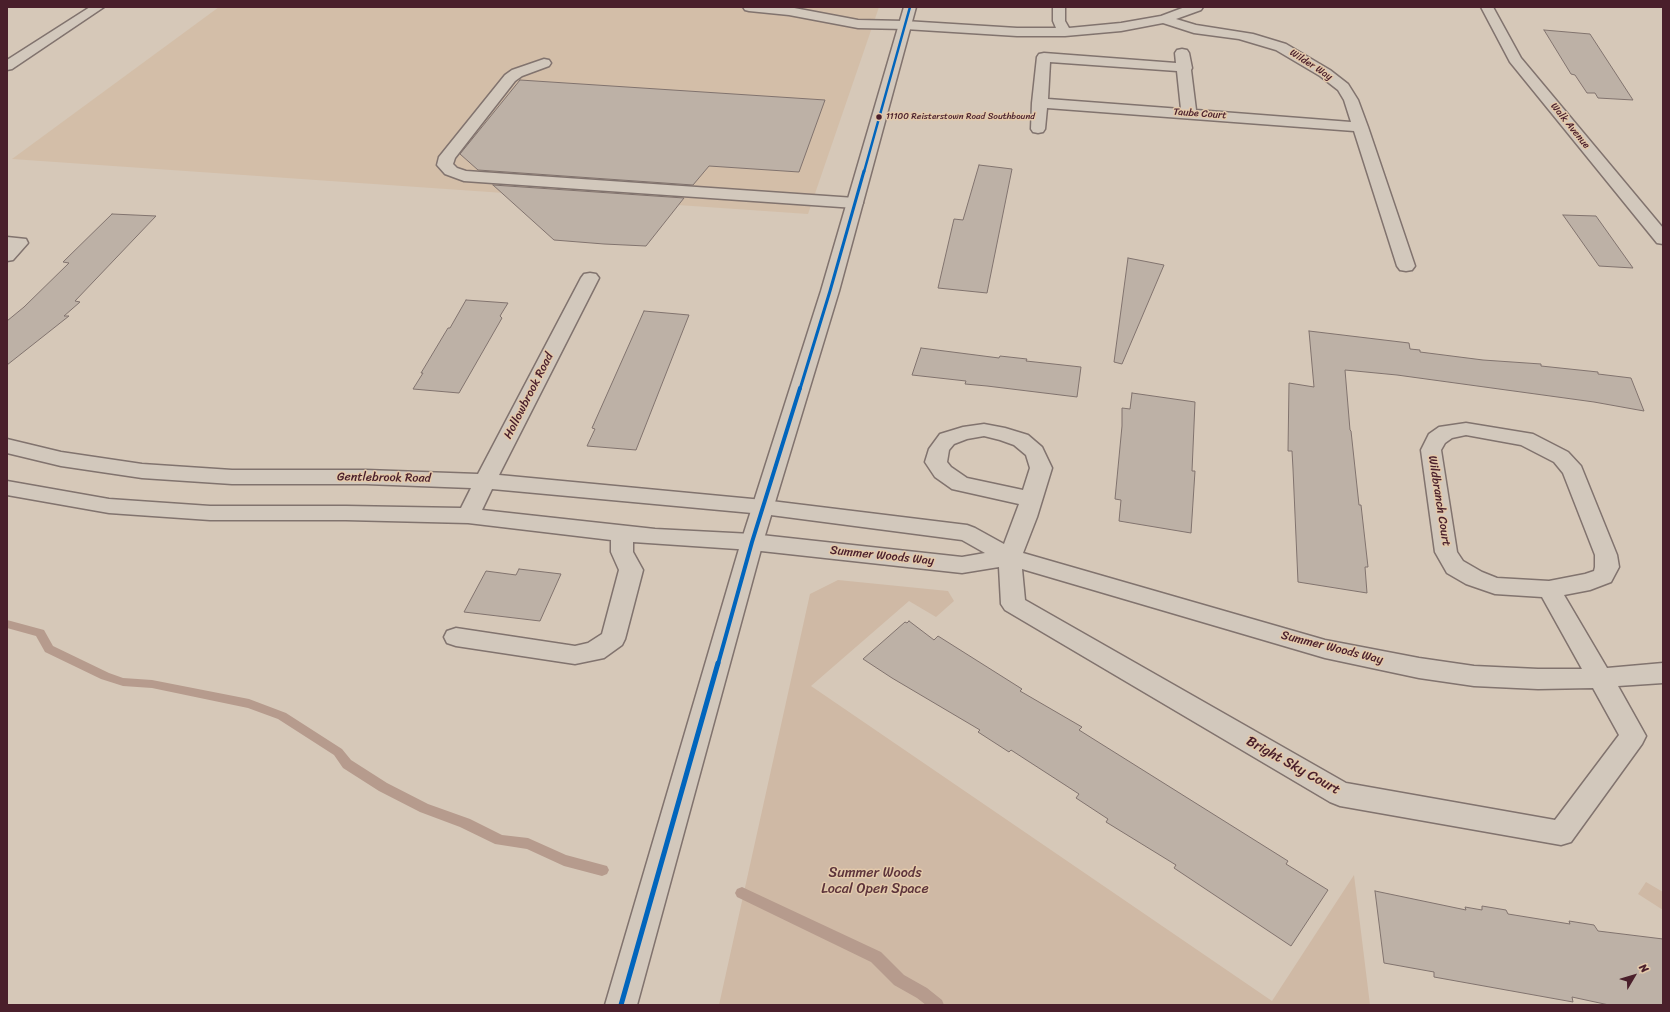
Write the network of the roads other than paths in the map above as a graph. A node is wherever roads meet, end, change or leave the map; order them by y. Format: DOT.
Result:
graph roads {
  1 [pos="98,7"];
  2 [pos="749,7"];
  3 [pos="910,7"];
  4 [pos="1059,7"];
  5 [pos="1197,7"];
  6 [pos="1487,7"];
  7 [pos="1164,19"];
  8 [pos="905,25"];
  9 [pos="1065,32"];
  10 [pos="1182,53"];
  11 [pos="544,63"];
  12 [pos="7,66"];
  13 [pos="1185,68"];
  14 [pos="1039,103"];
  15 [pos="1189,114"];
  16 [pos="1361,127"];
  17 [pos="1038,129"];
  18 [pos="855,203"];
  19 [pos="1663,239"];
  20 [pos="7,242"];
  21 [pos="7,256"];
  22 [pos="1406,266"];
  23 [pos="590,278"];
  24 [pos="7,446"];
  25 [pos="485,481"];
  26 [pos="7,488"];
  27 [pos="1031,499"];
  28 [pos="763,507"];
  29 [pos="468,516"];
  30 [pos="622,533"];
  31 [pos="752,542"];
  32 [pos="1010,557"];
  33 [pos="1549,589"];
  34 [pos="456,637"];
  35 [pos="1663,673"];
  36 [pos="1600,678"];
  37 [pos="621,1005"];
  1 -- 12 [label="street"];
  2 -- 8 [label="street"];
  3 -- 8 [label="street"];
  4 -- 9 [label="street"];
  5 -- 7 [label="street"];
  6 -- 19 [label="street, Walk Avenue"];
  7 -- 9 [label="street"];
  7 -- 16 [label="street, Wilder Way"];
  8 -- 9 [label="street"];
  8 -- 18 [label="street"];
  10 -- 13 [label="street"];
  11 -- 18 [label="street"];
  13 -- 14 [label="street"];
  13 -- 15 [label="street"];
  14 -- 15 [label="street, Taube Court"];
  14 -- 17 [label="street"];
  15 -- 16 [label="street, Taube Court"];
  16 -- 22 [label="street, Wilder Way"];
  18 -- 28 [label="street"];
  20 -- 21 [label="street"];
  23 -- 25 [label="street, Hollowbrook Road"];
  24 -- 25 [label="street, Gentlebrook Road"];
  25 -- 28 [label="street, Gentlebrook Road"];
  25 -- 29 [label="street, Hollowbrook Road"];
  26 -- 29 [label="street"];
  27 -- 27 [label="street"];
  27 -- 32 [label="street"];
  28 -- 31 [label="street"];
  28 -- 32 [label="street, Summer Woods Way"];
  29 -- 30 [label="street"];
  30 -- 31 [label="street"];
  30 -- 34 [label="street"];
  31 -- 32 [label="street, Summer Woods Way"];
  31 -- 37 [label="street"];
  32 -- 36 [label="street, Summer Woods Way"];
  32 -- 36 [label="street, Bright Sky Court"];
  33 -- 33 [label="street, Wildbranch Court"];
  33 -- 36 [label="street"];
  35 -- 36 [label="street, Summer Woods Way"];
}
